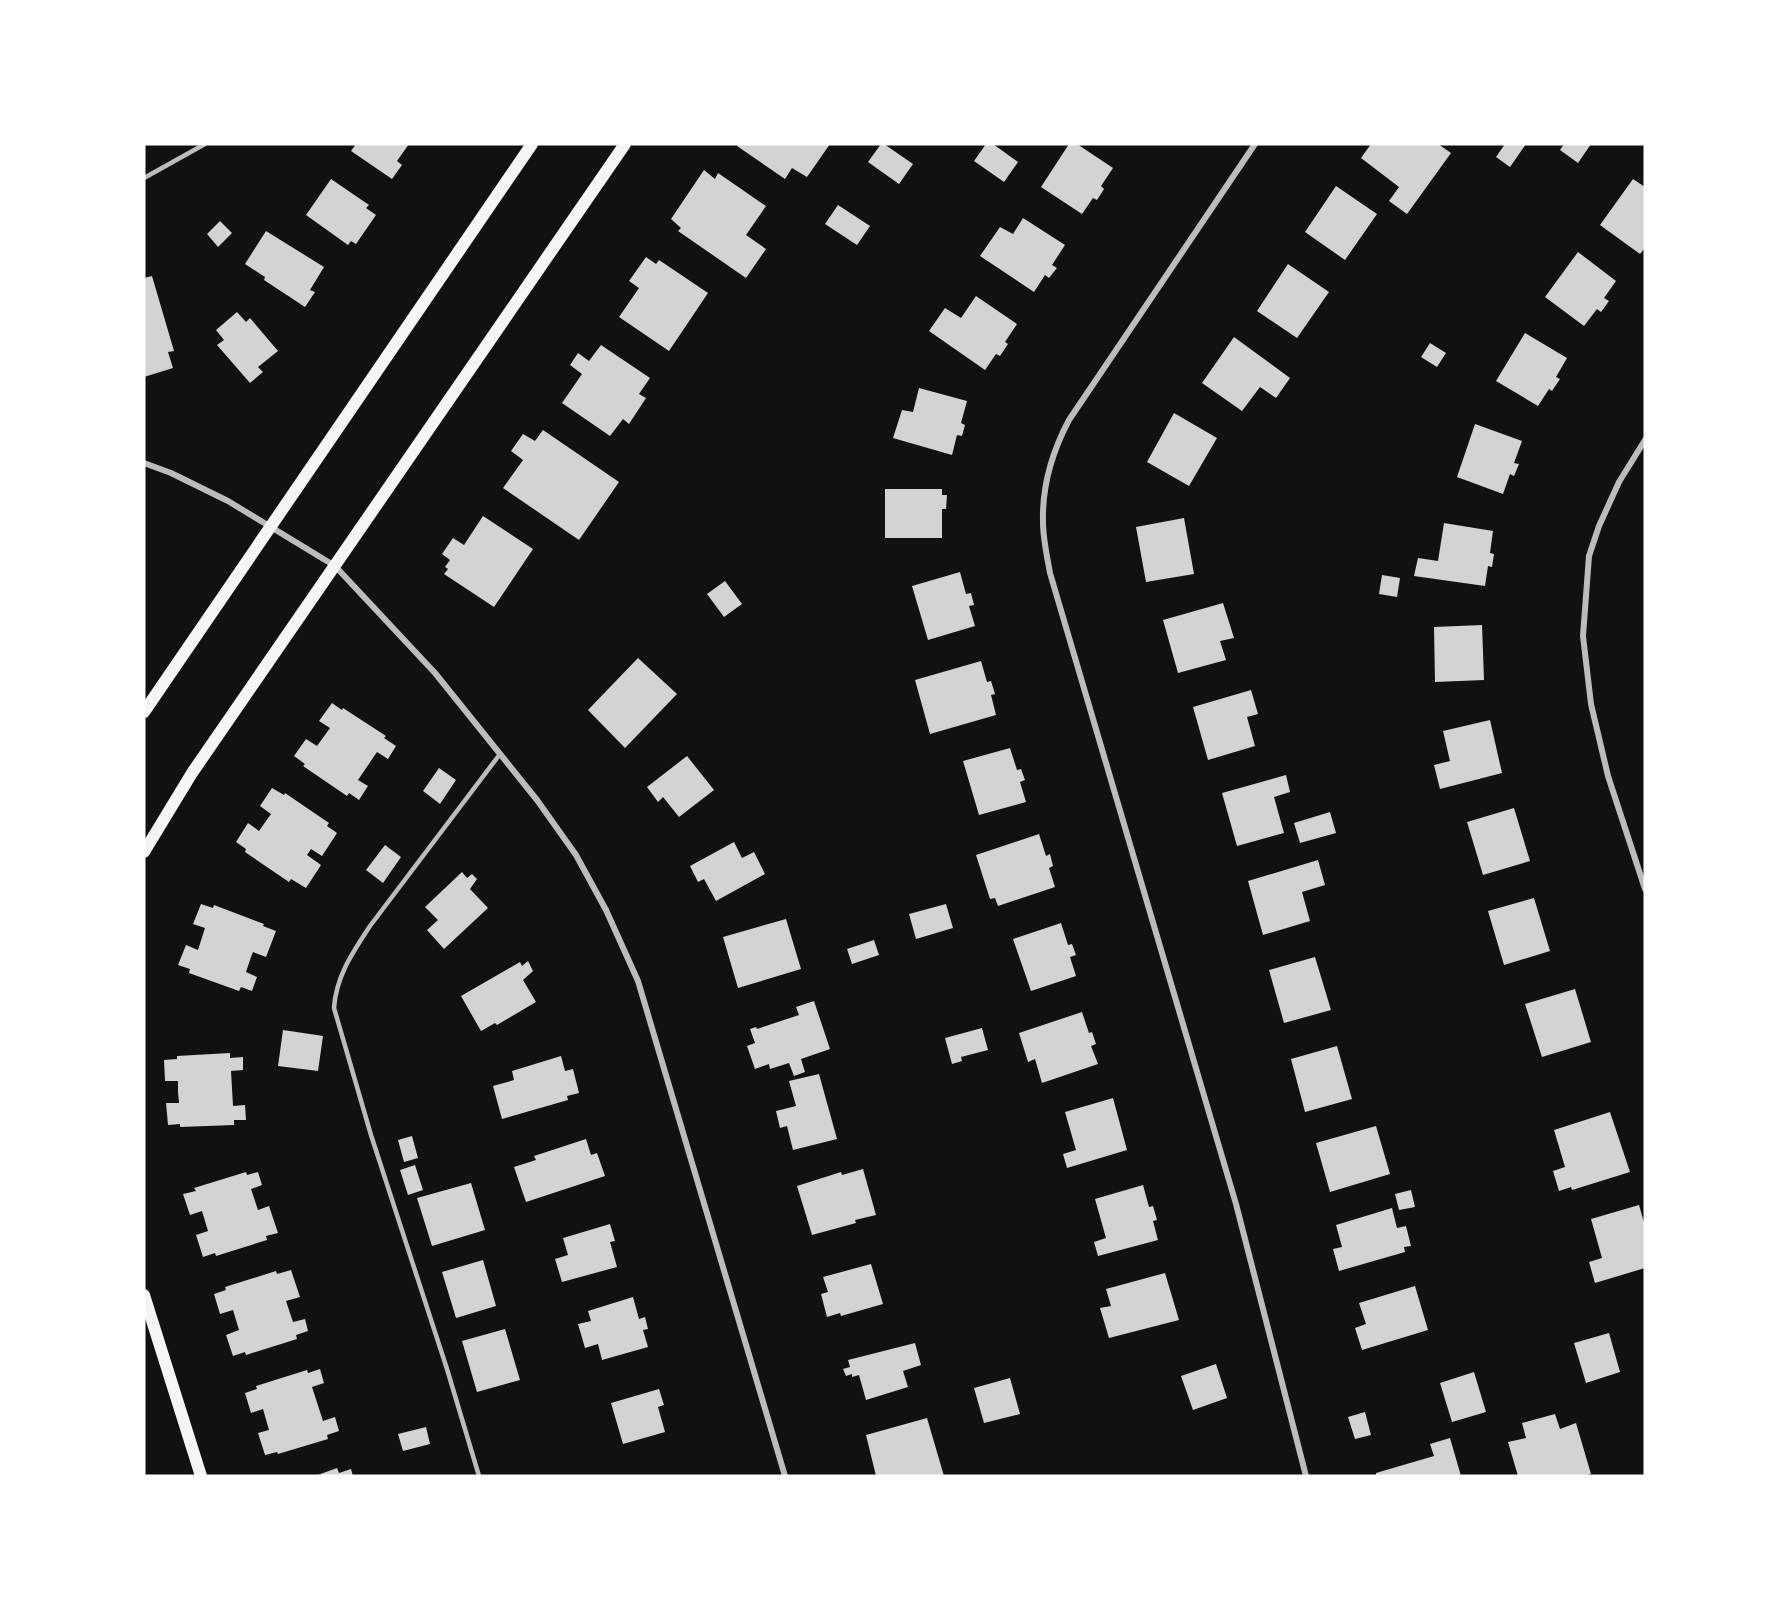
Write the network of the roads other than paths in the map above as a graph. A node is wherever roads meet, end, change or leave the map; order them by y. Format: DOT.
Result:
graph roads {
  1 [pos="205,144"];
  2 [pos="532,144"];
  3 [pos="625,144"];
  4 [pos="1255,144"];
  5 [pos="144,178"];
  6 [pos="1645,440"];
  7 [pos="144,463"];
  8 [pos="272,527"];
  9 [pos="335,566"];
  10 [pos="144,712"];
  11 [pos="500,754"];
  12 [pos="144,852"];
  13 [pos="1645,890"];
  14 [pos="144,1295"];
  15 [pos="201,1476"];
  16 [pos="479,1476"];
  17 [pos="785,1476"];
  18 [pos="1306,1476"];
  1 -- 5 [label="lane"];
  2 -- 8 [label="main road"];
  3 -- 9 [label="main road"];
  4 -- 18 [label="street"];
  6 -- 13 [label="street"];
  7 -- 8 [label="street"];
  8 -- 9 [label="street"];
  8 -- 10 [label="main road"];
  9 -- 11 [label="street"];
  9 -- 12 [label="main road"];
  11 -- 16 [label="lane"];
  11 -- 17 [label="street"];
  14 -- 15 [label="main road"];
}
